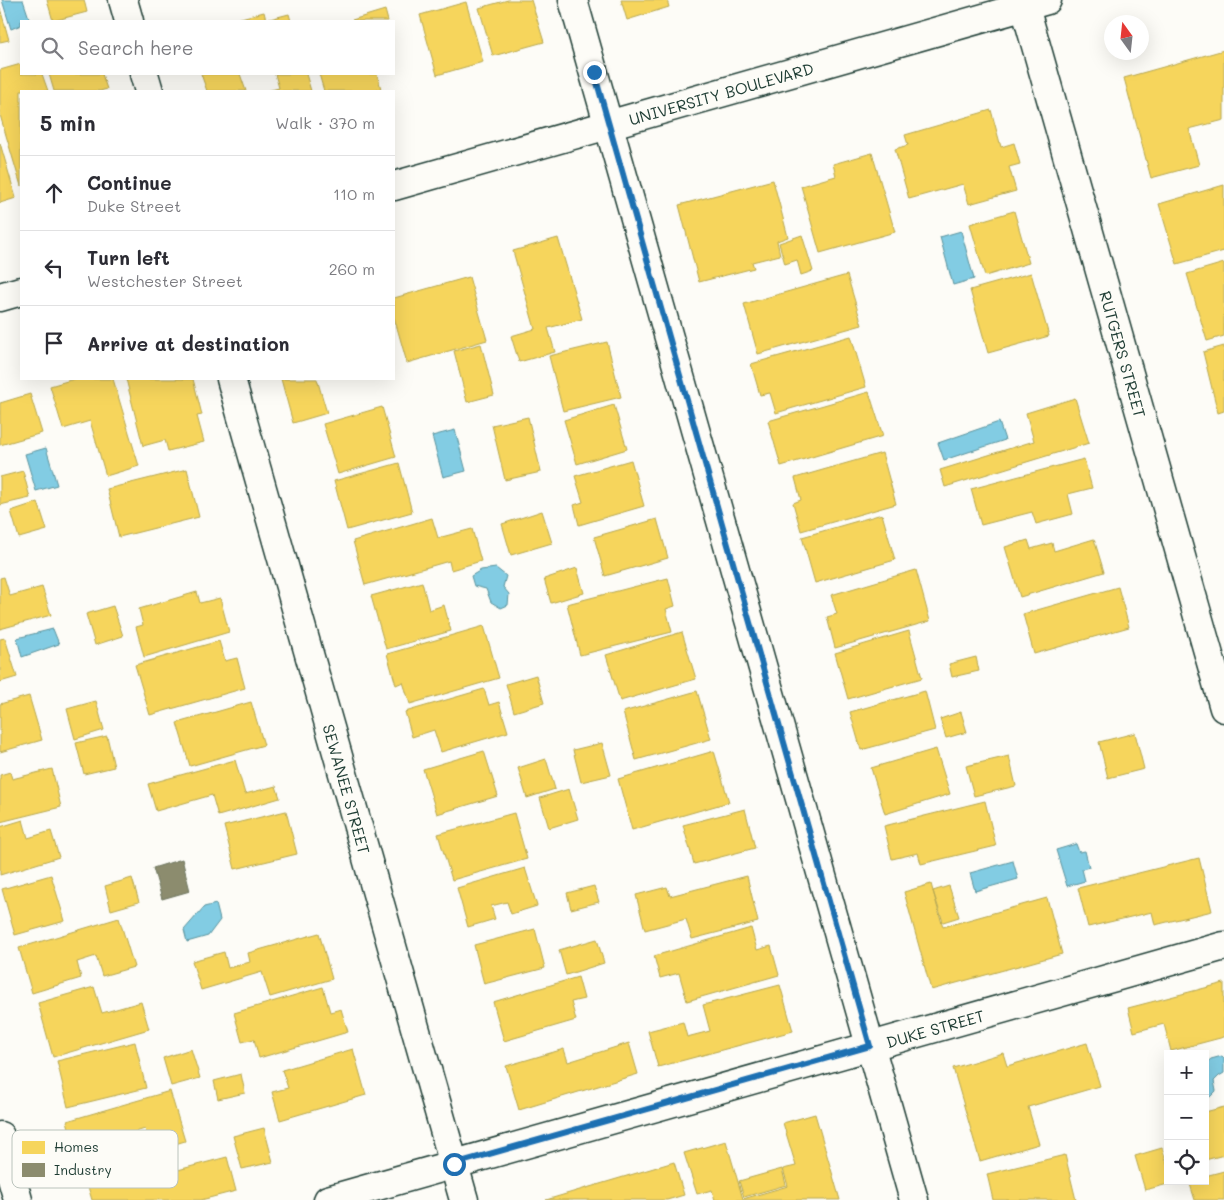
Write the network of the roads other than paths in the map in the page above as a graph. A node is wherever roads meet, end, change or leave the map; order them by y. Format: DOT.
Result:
graph roads {
  1 [pos="123,0"];
  2 [pos="573,0"];
  3 [pos="1032,2"];
  4 [pos="129,20"];
  5 [pos="144,75"];
  6 [pos="149,90"];
  7 [pos="608,125"];
  8 [pos="395,186"];
  9 [pos="20,291"];
  10 [pos="0,297"];
  11 [pos="231,380"];
  12 [pos="1224,708"];
  13 [pos="1224,946"];
  14 [pos="870,1046"];
  15 [pos="0,1136"];
  16 [pos="454,1164"];
  17 [pos="12,1179"];
  18 [pos="328,1200"];
  19 [pos="464,1200"];
  20 [pos="914,1200"];
  1 -- 4 [label="street"];
  2 -- 7 [label="street"];
  3 -- 7 [label="street, UNIVERSITY BOULEVARD"];
  3 -- 12 [label="street, RUTGERS STREET"];
  5 -- 6 [label="street"];
  7 -- 8 [label="street, UNIVERSITY BOULEVARD"];
  7 -- 14 [label="street"];
  9 -- 10 [label="street"];
  11 -- 16 [label="street, SEWANEE STREET"];
  13 -- 14 [label="street, DUKE STREET"];
  14 -- 16 [label="street, DUKE STREET"];
  14 -- 20 [label="street"];
  15 -- 17 [label="street"];
  16 -- 18 [label="street, DUKE STREET"];
  16 -- 19 [label="street, SEWANEE STREET"];
}
